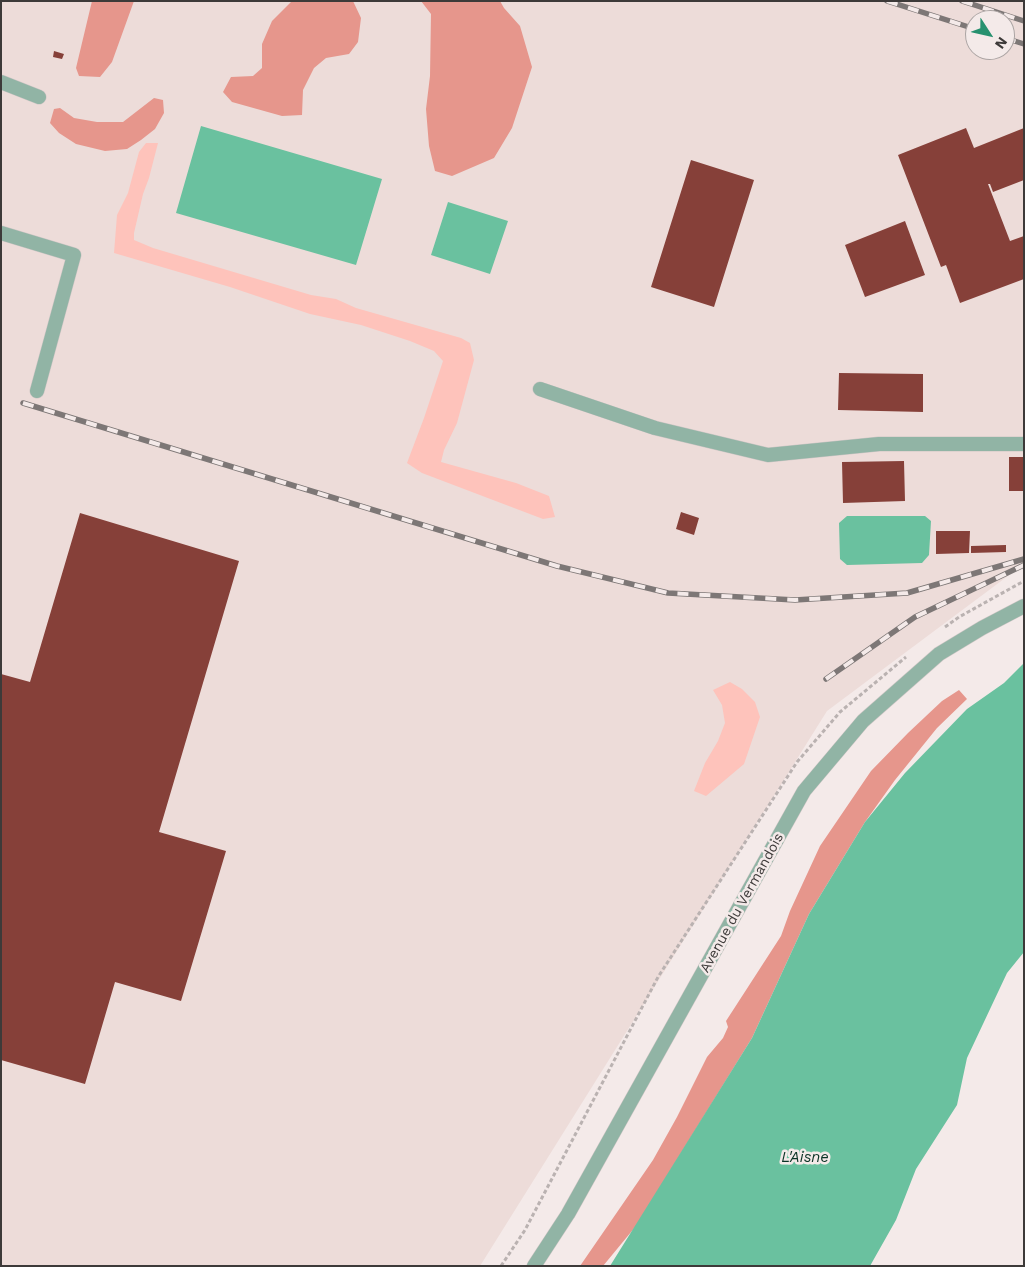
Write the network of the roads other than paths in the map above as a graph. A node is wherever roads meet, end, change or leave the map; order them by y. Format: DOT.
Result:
graph roads {
  1 [pos="1,82"];
  2 [pos="39,97"];
  3 [pos="1,233"];
  4 [pos="540,389"];
  5 [pos="37,391"];
  6 [pos="1024,444"];
  7 [pos="1024,606"];
  8 [pos="534,1266"];
  1 -- 2 [label="street"];
  3 -- 5 [label="street"];
  4 -- 6 [label="street"];
  7 -- 8 [label="street, Avenue du Vermandois"];
}
